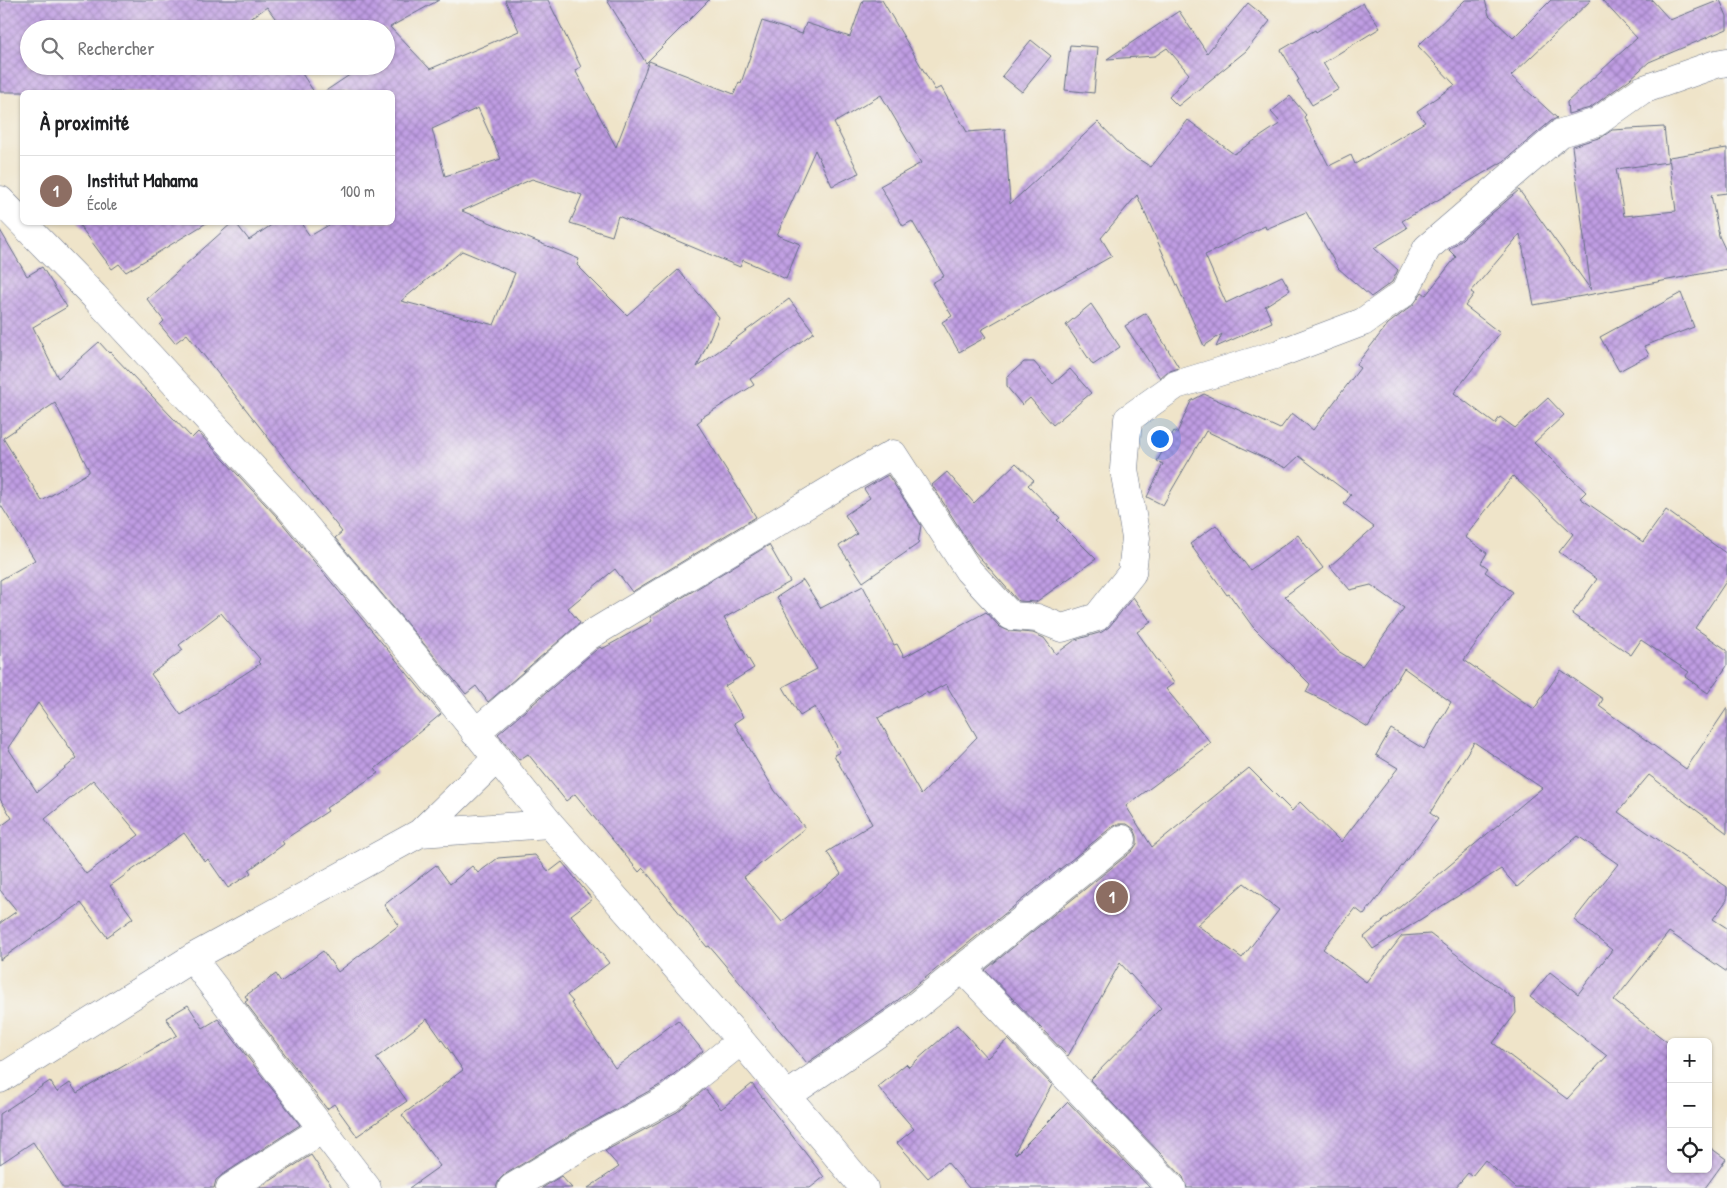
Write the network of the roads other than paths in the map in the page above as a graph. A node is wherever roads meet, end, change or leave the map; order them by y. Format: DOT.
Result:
graph roads {
  1 [pos="1727,62"];
  2 [pos="0,200"];
  3 [pos="20,220"];
  4 [pos="24,225"];
  5 [pos="475,733"];
  6 [pos="497,758"];
  7 [pos="550,824"];
  8 [pos="420,833"];
  9 [pos="1122,840"];
  10 [pos="192,958"];
  11 [pos="962,968"];
  12 [pos="741,1041"];
  13 [pos="0,1078"];
  14 [pos="788,1095"];
  15 [pos="321,1130"];
  16 [pos="230,1188"];
  17 [pos="367,1188"];
  18 [pos="512,1188"];
  19 [pos="864,1188"];
  20 [pos="1172,1188"];
  1 -- 5 [label="street"];
  2 -- 3 [label="street"];
  4 -- 5 [label="street"];
  5 -- 6 [label="street"];
  6 -- 7 [label="street"];
  6 -- 8 [label="street"];
  7 -- 8 [label="street"];
  7 -- 12 [label="street"];
  8 -- 10 [label="street"];
  9 -- 11 [label="street"];
  10 -- 13 [label="street"];
  10 -- 15 [label="street"];
  11 -- 14 [label="street"];
  11 -- 20 [label="street"];
  12 -- 14 [label="street"];
  12 -- 18 [label="street"];
  14 -- 19 [label="street"];
  15 -- 16 [label="street"];
  15 -- 17 [label="street"];
}
